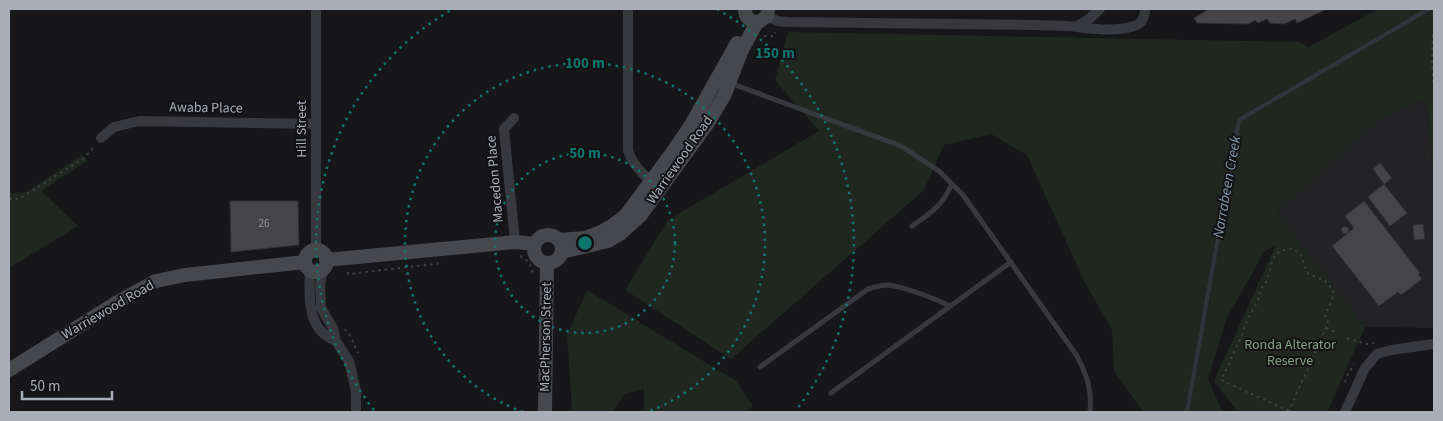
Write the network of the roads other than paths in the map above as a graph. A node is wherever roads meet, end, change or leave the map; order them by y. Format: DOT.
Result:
graph roads {
  1 [pos="316,9"];
  2 [pos="628,9"];
  3 [pos="1100,9"];
  4 [pos="1145,9"];
  5 [pos="757,15"];
  6 [pos="1076,27"];
  7 [pos="729,82"];
  8 [pos="514,118"];
  9 [pos="316,124"];
  10 [pos="101,138"];
  11 [pos="952,184"];
  12 [pos="656,185"];
  13 [pos="912,226"];
  14 [pos="535,244"];
  15 [pos="560,246"];
  16 [pos="514,249"];
  17 [pos="316,250"];
  18 [pos="1011,262"];
  19 [pos="547,263"];
  20 [pos="316,265"];
  21 [pos="950,306"];
  22 [pos="1434,344"];
  23 [pos="760,367"];
  24 [pos="9,370"];
  25 [pos="831,393"];
  26 [pos="356,412"];
  27 [pos="545,412"];
  28 [pos="1090,412"];
  29 [pos="1345,412"];
  1 -- 9 [label="street, Hill Street"];
  2 -- 12 [label="street"];
  3 -- 6 [label="street"];
  4 -- 6 [label="street"];
  5 -- 6 [label="street"];
  5 -- 7 [label="street, Warriewood Road"];
  5 -- 12 [label="street, Warriewood Road"];
  7 -- 11 [label="lane"];
  7 -- 12 [label="street, Warriewood Road"];
  8 -- 16 [label="street, Macedon Place"];
  9 -- 10 [label="street, Awaba Place"];
  9 -- 17 [label="street, Hill Street"];
  11 -- 13 [label="lane"];
  11 -- 18 [label="lane"];
  12 -- 15 [label="street, Warriewood Road"];
  14 -- 15 [label="street"];
  14 -- 16 [label="street, Warriewood Road"];
  14 -- 19 [label="street"];
  15 -- 19 [label="street"];
  16 -- 20 [label="street, Warriewood Road"];
  17 -- 20 [label="street"];
  18 -- 21 [label="lane"];
  18 -- 28 [label="lane"];
  19 -- 27 [label="street, MacPherson Street"];
  20 -- 24 [label="street, Warriewood Road"];
  20 -- 26 [label="street"];
  21 -- 23 [label="lane"];
  21 -- 25 [label="lane"];
  22 -- 29 [label="street"];
}
